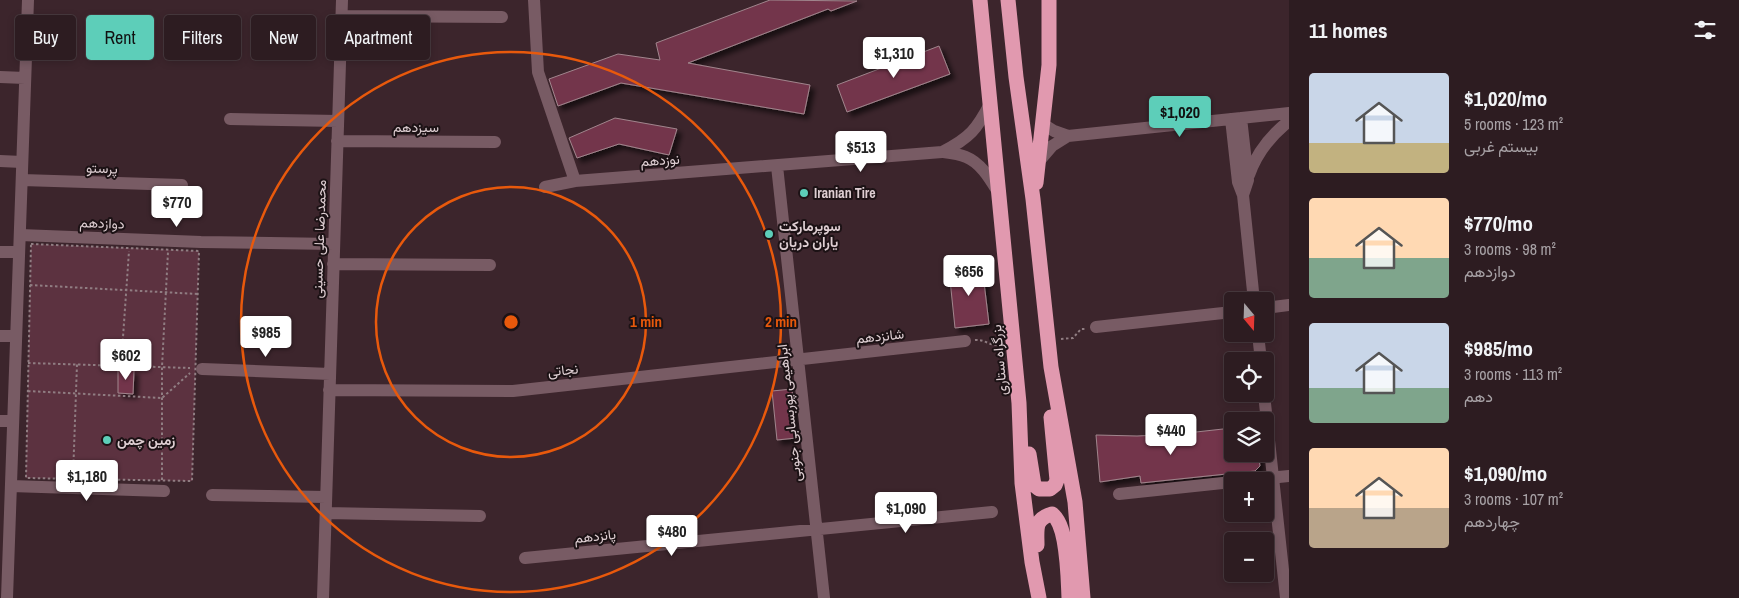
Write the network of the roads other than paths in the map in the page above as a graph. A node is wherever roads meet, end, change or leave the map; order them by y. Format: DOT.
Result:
graph roads {
  1 [pos="28,0"];
  2 [pos="342,0"];
  3 [pos="980,0"];
  4 [pos="1008,0"];
  5 [pos="1049,0"];
  6 [pos="534,6"];
  7 [pos="341,15"];
  8 [pos="430,17"];
  9 [pos="502,17"];
  10 [pos="340,60"];
  11 [pos="0,77"];
  12 [pos="25,78"];
  13 [pos="990,102"];
  14 [pos="1289,113"];
  15 [pos="230,119"];
  16 [pos="1236,119"];
  17 [pos="338,121"];
  18 [pos="1289,121"];
  19 [pos="1043,124"];
  20 [pos="1068,136"];
  21 [pos="337,141"];
  22 [pos="495,142"];
  23 [pos="942,152"];
  24 [pos="1040,160"];
  25 [pos="0,161"];
  26 [pos="22,162"];
  27 [pos="777,166"];
  28 [pos="22,180"];
  29 [pos="1248,180"];
  30 [pos="575,181"];
  31 [pos="182,185"];
  32 [pos="545,187"];
  33 [pos="1000,195"];
  34 [pos="1243,195"];
  35 [pos="1033,199"];
  36 [pos="20,235"];
  37 [pos="334,244"];
  38 [pos="0,252"];
  39 [pos="19,252"];
  40 [pos="333,264"];
  41 [pos="490,265"];
  42 [pos="1253,292"];
  43 [pos="1289,305"];
  44 [pos="1274,307"];
  45 [pos="1224,313"];
  46 [pos="1096,327"];
  47 [pos="0,336"];
  48 [pos="16,336"];
  49 [pos="965,341"];
  50 [pos="798,360"];
  51 [pos="1051,367"];
  52 [pos="199,368"];
  53 [pos="330,374"];
  54 [pos="329,390"];
  55 [pos="1265,402"];
  56 [pos="1019,404"];
  57 [pos="0,421"];
  58 [pos="13,421"];
  59 [pos="1272,472"];
  60 [pos="1289,476"];
  61 [pos="1274,477"];
  62 [pos="1224,483"];
  63 [pos="11,486"];
  64 [pos="163,486"];
  65 [pos="1274,486"];
  66 [pos="1119,494"];
  67 [pos="212,496"];
  68 [pos="326,497"];
  69 [pos="5,504"];
  70 [pos="992,512"];
  71 [pos="326,513"];
  72 [pos="480,516"];
  73 [pos="817,529"];
  74 [pos="525,558"];
  75 [pos="4,582"];
  76 [pos="1039,596"];
  77 [pos="7,598"];
  78 [pos="323,598"];
  79 [pos="824,598"];
  80 [pos="1070,598"];
  81 [pos="1084,598"];
  82 [pos="1286,598"];
  1 -- 12 [label="street"];
  2 -- 7 [label="street, محمدرضا علی حسینی"];
  3 -- 13 [label="highway, بزرگراه ستاری"];
  4 -- 35 [label="highway"];
  5 -- 19 [label="highway"];
  6 -- 30 [label="street"];
  8 -- 9 [label="street"];
  10 -- 17 [label="street, محمدرضا علی حسینی"];
  11 -- 12 [label="street"];
  12 -- 26 [label="street"];
  13 -- 23 [label="street"];
  13 -- 33 [label="highway, بزرگراه ستاری"];
  14 -- 16 [label="street"];
  15 -- 17 [label="street"];
  16 -- 20 [label="street"];
  16 -- 29 [label="street"];
  16 -- 34 [label="street"];
  17 -- 21 [label="street, محمدرضا علی حسینی"];
  18 -- 29 [label="street"];
  19 -- 20 [label="street"];
  19 -- 24 [label="highway"];
  20 -- 24 [label="street"];
  21 -- 22 [label="street, سیزدهم"];
  21 -- 37 [label="street, محمدرضا علی حسینی"];
  23 -- 27 [label="street, نوزدهم"];
  23 -- 33 [label="street"];
  24 -- 35 [label="highway"];
  25 -- 26 [label="street"];
  26 -- 28 [label="street"];
  27 -- 30 [label="street, نوزدهم"];
  27 -- 50 [label="street, ابراهیمی پوربسابی جنوبی"];
  28 -- 31 [label="street, پرستو"];
  28 -- 36 [label="street"];
  29 -- 34 [label="street"];
  30 -- 32 [label="street, نوزدهم"];
  33 -- 56 [label="highway, بزرگراه ستاری"];
  34 -- 42 [label="street"];
  35 -- 51 [label="highway"];
  36 -- 37 [label="street, دوازدهم"];
  36 -- 39 [label="street"];
  37 -- 40 [label="street, محمدرضا علی حسینی"];
  38 -- 39 [label="street"];
  39 -- 48 [label="street"];
  40 -- 41 [label="street"];
  40 -- 53 [label="street, محمدرضا علی حسینی"];
  43 -- 44 [label="street"];
  45 -- 46 [label="street"];
  47 -- 48 [label="street"];
  48 -- 58 [label="street"];
  49 -- 50 [label="street, شانزدهم"];
  50 -- 54 [label="street, نجاتی"];
  50 -- 73 [label="street, ابراهیمی پوربسابی جنوبی"];
  51 -- 56 [label="highway"];
  51 -- 81 [label="highway"];
  52 -- 53 [label="street"];
  53 -- 54 [label="street, محمدرضا علی حسینی"];
  54 -- 68 [label="street, محمدرضا علی حسینی"];
  55 -- 59 [label="street"];
  56 -- 76 [label="highway, بزرگراه ستاری"];
  57 -- 58 [label="street"];
  58 -- 63 [label="street"];
  60 -- 61 [label="street"];
  62 -- 66 [label="street"];
  63 -- 64 [label="street"];
  63 -- 69 [label="street"];
  65 -- 82 [label="street"];
  67 -- 68 [label="street"];
  68 -- 71 [label="street, محمدرضا علی حسینی"];
  69 -- 75 [label="street"];
  70 -- 73 [label="street, پانزدهم"];
  71 -- 72 [label="street"];
  71 -- 78 [label="street, محمدرضا علی حسینی"];
  73 -- 74 [label="street, پانزدهم"];
  73 -- 79 [label="street, ابراهیمی پوربسابی جنوبی"];
  75 -- 77 [label="street"];
  76 -- 80 [label="highway"];
}
